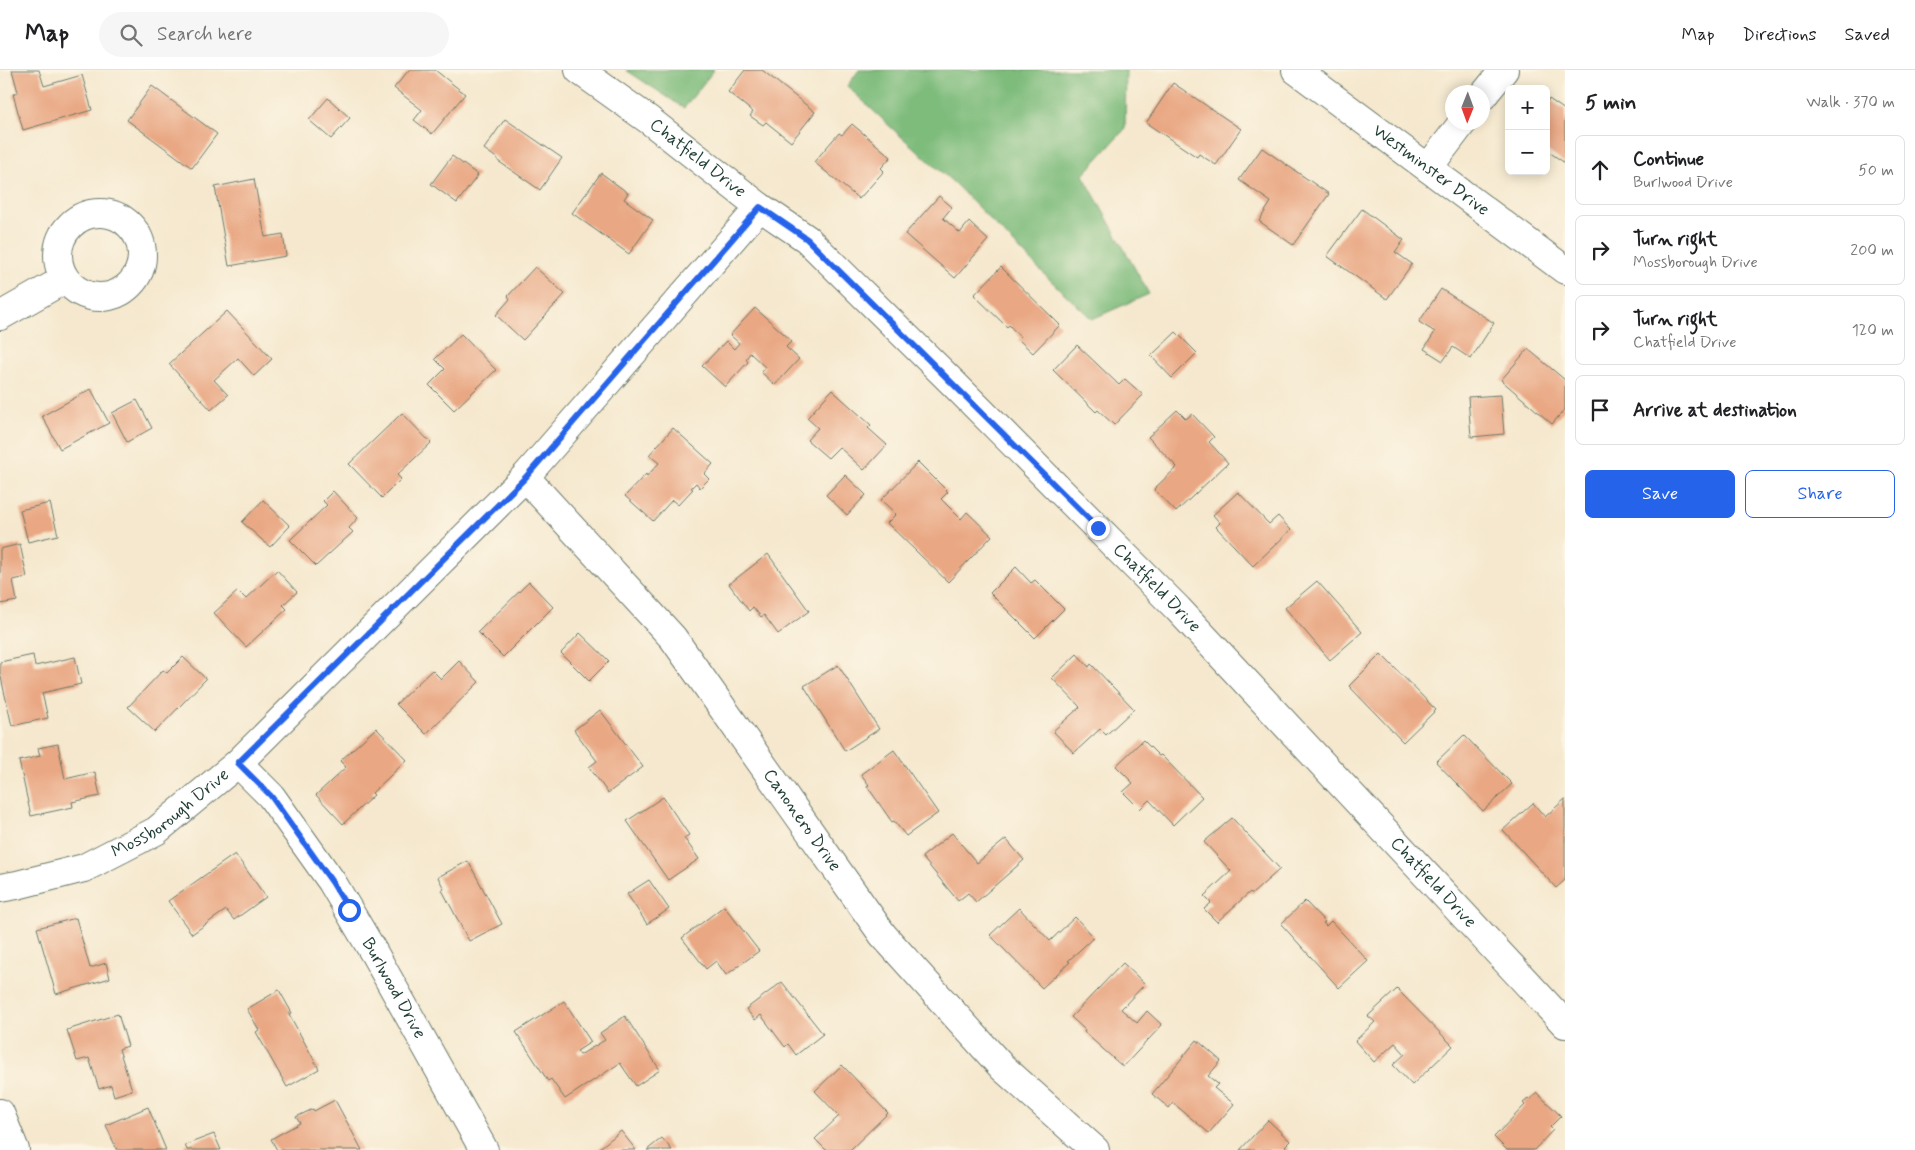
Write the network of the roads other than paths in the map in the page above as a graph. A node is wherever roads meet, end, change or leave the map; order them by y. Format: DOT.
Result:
graph roads {
  1 [pos="579,70"];
  2 [pos="1296,70"];
  3 [pos="1504,70"];
  4 [pos="1490,88"];
  5 [pos="1457,130"];
  6 [pos="1428,168"];
  7 [pos="760,207"];
  8 [pos="1565,270"];
  9 [pos="66,279"];
  10 [pos="0,316"];
  11 [pos="525,478"];
  12 [pos="238,763"];
  13 [pos="0,888"];
  14 [pos="1565,1024"];
  15 [pos="0,1113"];
  16 [pos="14,1150"];
  17 [pos="484,1150"];
  18 [pos="1096,1150"];
  1 -- 7 [label="street, Chatfield Drive"];
  2 -- 6 [label="street, Westminster Drive"];
  3 -- 4 [label="street"];
  5 -- 6 [label="street"];
  6 -- 8 [label="street, Westminster Drive"];
  7 -- 11 [label="street, Mossborough Drive"];
  7 -- 14 [label="street, Chatfield Drive"];
  9 -- 10 [label="street"];
  11 -- 12 [label="street, Mossborough Drive"];
  11 -- 18 [label="street, Canonero Drive"];
  12 -- 13 [label="street, Mossborough Drive"];
  12 -- 17 [label="street, Burlwood Drive"];
  15 -- 16 [label="street"];
}
